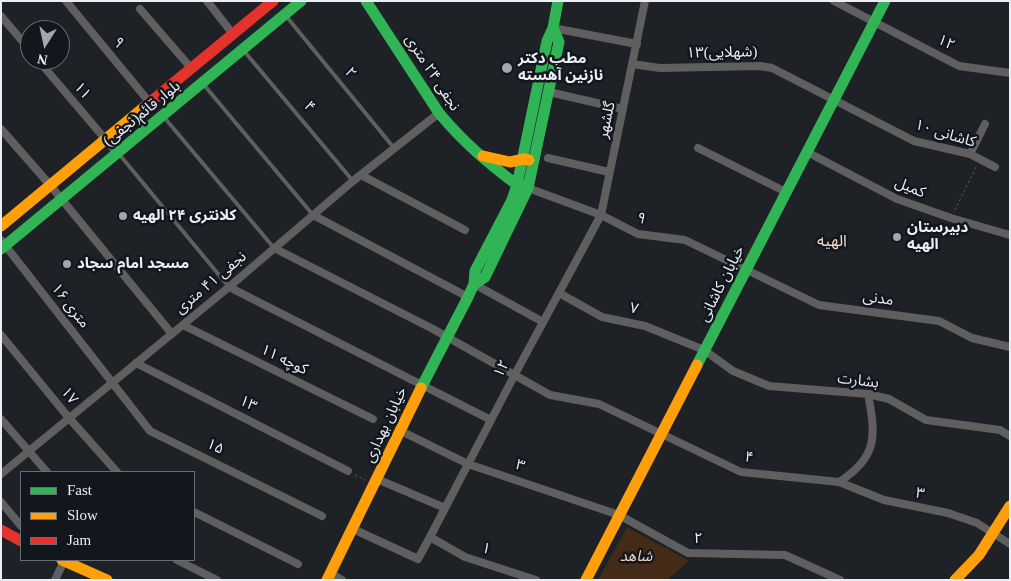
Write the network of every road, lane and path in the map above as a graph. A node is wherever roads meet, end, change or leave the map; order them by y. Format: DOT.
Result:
graph roads {
  1 [pos="66,1"];
  2 [pos="207,1"];
  3 [pos="272,1"];
  4 [pos="301,1"];
  5 [pos="366,1"];
  6 [pos="558,1"];
  7 [pos="645,1"];
  8 [pos="834,1"];
  9 [pos="885,1"];
  10 [pos="140,9"];
  11 [pos="285,15"];
  12 [pos="1,16"];
  13 [pos="874,22"];
  14 [pos="553,28"];
  15 [pos="233,34"];
  16 [pos="20,38"];
  17 [pos="637,44"];
  18 [pos="243,50"];
  19 [pos="632,64"];
  20 [pos="192,68"];
  21 [pos="47,70"];
  22 [pos="1010,74"];
  23 [pos="202,83"];
  24 [pos="549,92"];
  25 [pos="834,100"];
  26 [pos="150,103"];
  27 [pos="623,109"];
  28 [pos="439,114"];
  29 [pos="162,116"];
  30 [pos="985,124"];
  31 [pos="1,129"];
  32 [pos="106,139"];
  33 [pos="394,148"];
  34 [pos="698,148"];
  35 [pos="807,152"];
  36 [pos="118,153"];
  37 [pos="970,154"];
  38 [pos="479,156"];
  39 [pos="548,158"];
  40 [pos="529,160"];
  41 [pos="980,160"];
  42 [pos="995,167"];
  43 [pos="610,172"];
  44 [pos="361,175"];
  45 [pos="353,181"];
  46 [pos="50,185"];
  47 [pos="523,186"];
  48 [pos="786,192"];
  49 [pos="62,199"];
  50 [pos="601,215"];
  51 [pos="313,216"];
  52 [pos="951,218"];
  53 [pos="1,226"];
  54 [pos="465,230"];
  55 [pos="1010,235"];
  56 [pos="3,245"];
  57 [pos="274,248"];
  58 [pos="746,270"];
  59 [pos="474,284"];
  60 [pos="229,287"];
  61 [pos="559,293"];
  62 [pos="468,297"];
  63 [pos="543,322"];
  64 [pos="182,325"];
  65 [pos="172,334"];
  66 [pos="1,335"];
  67 [pos="448,337"];
  68 [pos="1010,347"];
  69 [pos="704,350"];
  70 [pos="136,363"];
  71 [pos="514,376"];
  72 [pos="112,382"];
  73 [pos="422,385"];
  74 [pos="868,394"];
  75 [pos="1,418"];
  76 [pos="69,418"];
  77 [pos="373,419"];
  78 [pos="491,420"];
  79 [pos="401,431"];
  80 [pos="661,434"];
  81 [pos="1010,436"];
  82 [pos="28,451"];
  83 [pos="468,464"];
  84 [pos="46,471"];
  85 [pos="116,471"];
  86 [pos="348,471"];
  87 [pos="1,474"];
  88 [pos="376,482"];
  89 [pos="839,482"];
  90 [pos="1,502"];
  91 [pos="1010,506"];
  92 [pos="445,508"];
  93 [pos="195,512"];
  94 [pos="619,515"];
  95 [pos="322,516"];
  96 [pos="20,525"];
  97 [pos="352,529"];
  98 [pos="1,530"];
  99 [pos="994,535"];
  100 [pos="430,537"];
  101 [pos="20,540"];
  102 [pos="1010,544"];
  103 [pos="63,561"];
  104 [pos="65,561"];
  105 [pos="179,561"];
  106 [pos="298,564"];
  107 [pos="329,577"];
  108 [pos="958,579"];
  109 [pos="55,580"];
  110 [pos="107,580"];
  111 [pos="217,580"];
  112 [pos="342,580"];
  113 [pos="536,580"];
  114 [pos="586,580"];
  115 [pos="840,580"];
  1 -- 26 [label="street, ۹"];
  2 -- 15 [label="street"];
  3 -- 15 [label="street, بلوار قائم(نجفی)"];
  4 -- 11 [label="street, بلوار قائم(نجفی)"];
  5 -- 28 [label="street, نجفی ۲۴ متری"];
  6 -- 14 [label="street, خیابان بهداری"];
  7 -- 17 [label="street, گلشهر"];
  8 -- 13 [label="street"];
  9 -- 13 [label="street, خیابان کاشانی"];
  10 -- 20 [label="street"];
  11 -- 18 [label="street, بلوار قائم(نجفی)"];
  11 -- 33 [label="lane, ۲"];
  12 -- 16 [label="street"];
  13 -- 22 [label="street, ۱۲"];
  13 -- 25 [label="street, خیابان کاشانی"];
  14 -- 17 [label="street"];
  14 -- 24 [label="street, خیابان بهداری"];
  14 -- 40 [label="street, خیابان بهداری"];
  15 -- 20 [label="street, بلوار قائم(نجفی)"];
  17 -- 19 [label="street, گلشهر"];
  18 -- 23 [label="street, بلوار قائم(نجفی)"];
  18 -- 45 [label="lane, ۴"];
  19 -- 25 [label="street, ۱۳(شهلایی)"];
  19 -- 27 [label="street, گلشهر"];
  20 -- 26 [label="street, بلوار قائم(نجفی)"];
  21 -- 32 [label="street, ۱۱"];
  23 -- 29 [label="street, بلوار قائم(نجفی)"];
  23 -- 51 [label="lane"];
  24 -- 27 [label="street"];
  24 -- 40 [label="street, خیابان بهداری"];
  25 -- 35 [label="street, خیابان کاشانی"];
  25 -- 37 [label="street, کاشانی ۱۰"];
  26 -- 32 [label="street, بلوار قائم(نجفی)"];
  27 -- 43 [label="street, گلشهر"];
  28 -- 33 [label="street, نجفی ۴۱ متری"];
  28 -- 38 [label="street, نجفی ۲۴ متری"];
  29 -- 36 [label="street, بلوار قائم(نجفی)"];
  29 -- 57 [label="lane"];
  30 -- 37 [label="street"];
  31 -- 46 [label="street"];
  32 -- 36 [label="street, ۱۱"];
  32 -- 46 [label="street, بلوار قائم(نجفی)"];
  33 -- 44 [label="street, نجفی ۴۱ متری"];
  34 -- 48 [label="street"];
  35 -- 48 [label="street, خیابان کاشانی"];
  35 -- 52 [label="street, کمیل"];
  36 -- 49 [label="street, بلوار قائم(نجفی)"];
  36 -- 60 [label="lane"];
  37 -- 41 [label="street, کاشانی ۱۰"];
  38 -- 40 [label="street"];
  38 -- 47 [label="street, نجفی ۲۴ متری"];
  39 -- 43 [label="street"];
  40 -- 47 [label="street, خیابان بهداری"];
  41 -- 42 [label="street, کاشانی ۱۰"];
  41 -- 52 [label="path"];
  43 -- 50 [label="street, گلشهر"];
  44 -- 45 [label="street, نجفی ۴۱ متری"];
  44 -- 54 [label="street"];
  45 -- 51 [label="street, نجفی ۴۱ متری"];
  46 -- 49 [label="street"];
  46 -- 53 [label="street, بلوار قائم(نجفی)"];
  47 -- 50 [label="street, ۹"];
  47 -- 59 [label="street, خیابان بهداری"];
  48 -- 58 [label="street, خیابان کاشانی"];
  49 -- 56 [label="street, بلوار قائم(نجفی)"];
  49 -- 65 [label="street"];
  50 -- 58 [label="street, ۹"];
  50 -- 61 [label="street, ۱۲"];
  51 -- 57 [label="street, نجفی ۴۱ متری"];
  51 -- 62 [label="street"];
  52 -- 55 [label="street, کمیل"];
  56 -- 72 [label="street, ۱۶ متری"];
  57 -- 60 [label="street, نجفی ۴۱ متری"];
  57 -- 67 [label="street, ۴"];
  58 -- 68 [label="street, مدنی"];
  58 -- 69 [label="street, خیابان کاشانی"];
  59 -- 62 [label="street, خیابان بهداری"];
  59 -- 63 [label="street"];
  60 -- 64 [label="street, نجفی ۴۱ متری"];
  60 -- 73 [label="street"];
  61 -- 63 [label="street, ۱۲"];
  61 -- 69 [label="street, ۷"];
  62 -- 67 [label="street, خیابان بهداری"];
  63 -- 71 [label="street, ۱۲"];
  64 -- 65 [label="street, نجفی ۴۱ متری"];
  64 -- 77 [label="street, کوچه ۱۱"];
  65 -- 70 [label="street, نجفی ۴۱ متری"];
  66 -- 76 [label="street, ۱۷"];
  67 -- 71 [label="street, ۴"];
  67 -- 73 [label="street, خیابان بهداری"];
  69 -- 74 [label="street, بشارت"];
  69 -- 80 [label="street, خیابان کاشانی"];
  70 -- 72 [label="street, نجفی ۴۱ متری"];
  70 -- 86 [label="street, ۱۳"];
  71 -- 78 [label="street, ۱۲"];
  71 -- 80 [label="street, ۴"];
  72 -- 76 [label="street, نجفی ۴۱ متری"];
  72 -- 95 [label="street, ۱۵"];
  73 -- 78 [label="street"];
  73 -- 79 [label="street, خیابان بهداری"];
  74 -- 81 [label="street, بشارت"];
  74 -- 89 [label="street"];
  75 -- 82 [label="street"];
  76 -- 82 [label="street, نجفی ۴۱ متری"];
  76 -- 85 [label="street, ۱۷"];
  78 -- 83 [label="street, ۱۲"];
  79 -- 83 [label="street, ۳"];
  79 -- 88 [label="street, خیابان بهداری"];
  80 -- 89 [label="street, ۴"];
  80 -- 94 [label="street, خیابان کاشانی"];
  82 -- 84 [label="street"];
  82 -- 87 [label="street, نجفی ۴۱ متری"];
  83 -- 92 [label="street, ۱۲"];
  83 -- 94 [label="street, ۳"];
  86 -- 88 [label="path"];
  88 -- 92 [label="street"];
  88 -- 97 [label="street, خیابان بهداری"];
  89 -- 99 [label="street, ۳"];
  90 -- 96 [label="street"];
  91 -- 99 [label="street"];
  92 -- 100 [label="street, ۱۲"];
  93 -- 106 [label="street"];
  94 -- 114 [label="street, خیابان کاشانی"];
  94 -- 115 [label="street, ۲"];
  97 -- 100 [label="street, ۱۲"];
  97 -- 107 [label="street, خیابان بهداری"];
  98 -- 101 [label="street"];
  99 -- 102 [label="street"];
  99 -- 108 [label="street"];
  100 -- 113 [label="street, ۱"];
  103 -- 109 [label="street"];
  104 -- 110 [label="street"];
  105 -- 111 [label="street"];
  107 -- 112 [label="street"];
}
